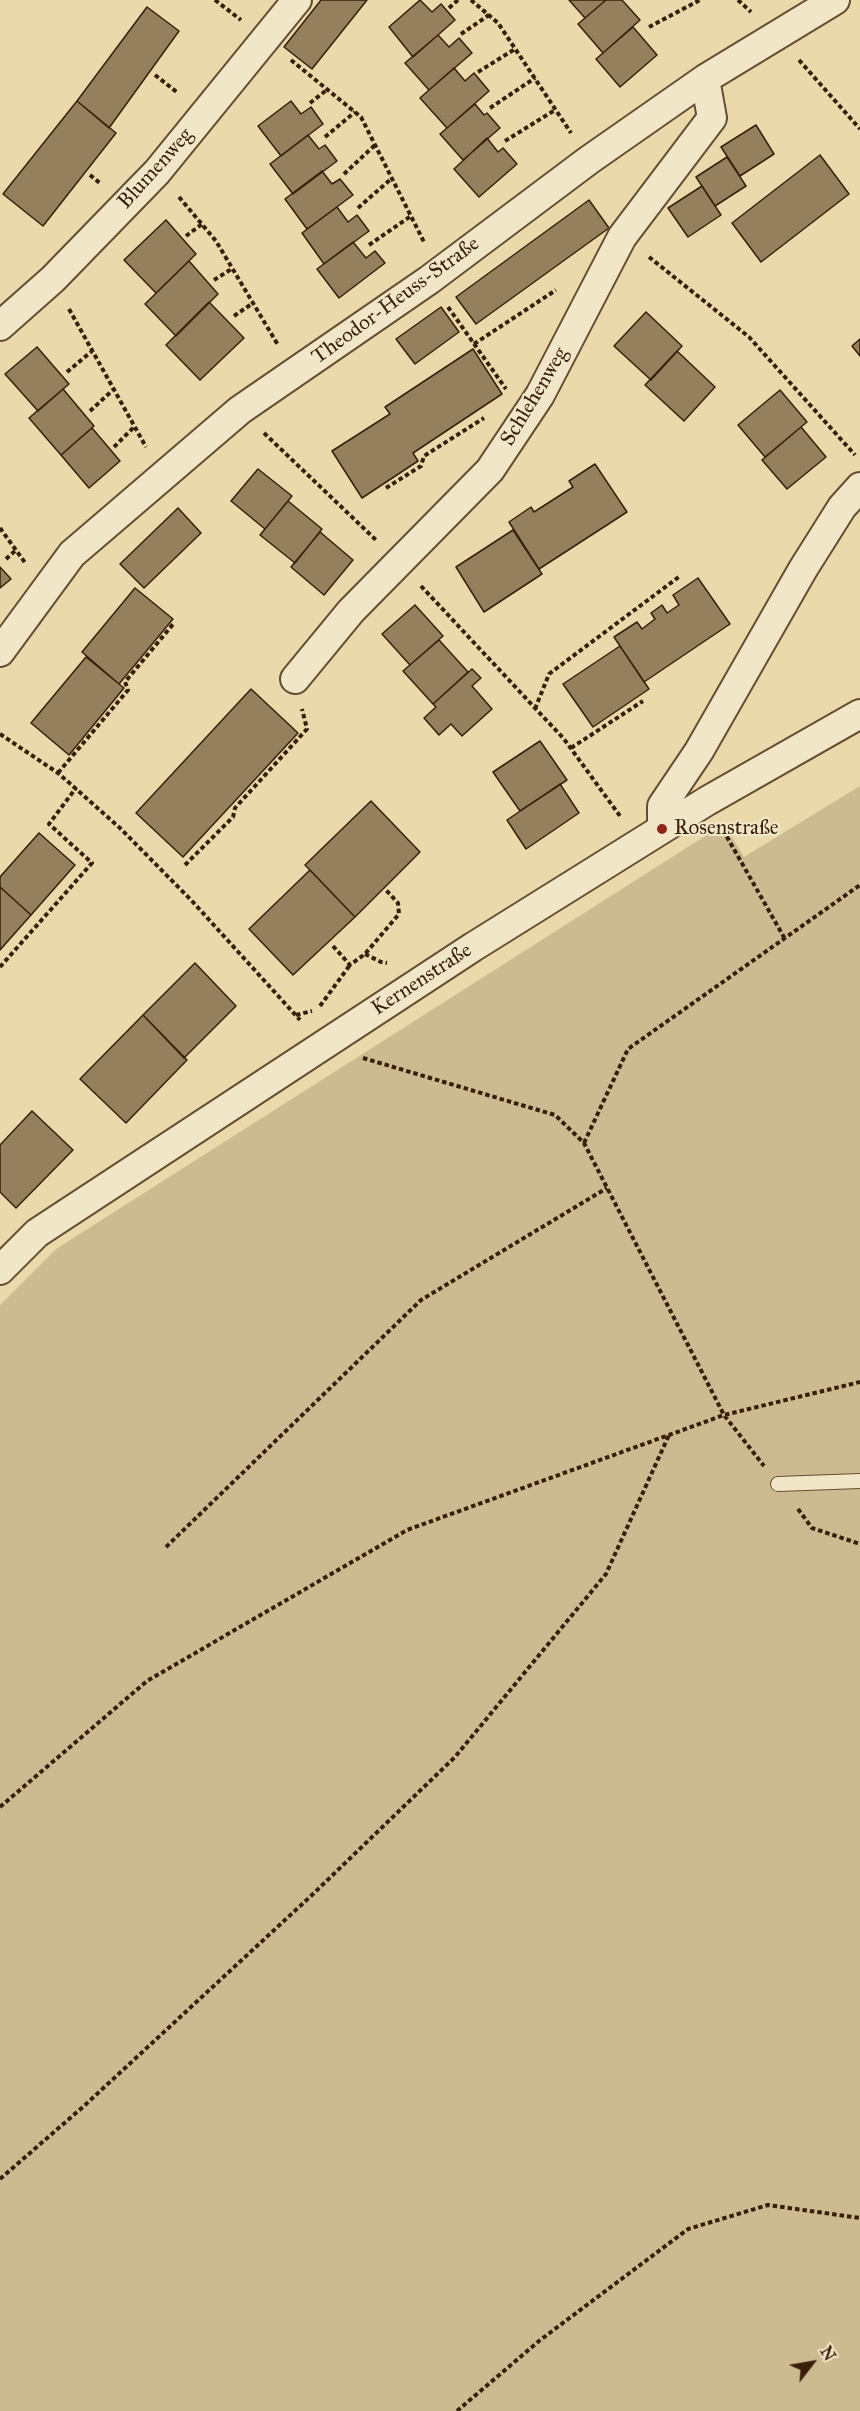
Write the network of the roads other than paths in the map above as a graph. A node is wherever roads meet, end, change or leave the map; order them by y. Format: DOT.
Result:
graph roads {
  1 [pos="297,0"];
  2 [pos="835,0"];
  3 [pos="705,79"];
  4 [pos="0,326"];
  5 [pos="860,487"];
  6 [pos="0,652"];
  7 [pos="295,679"];
  8 [pos="860,714"];
  9 [pos="651,836"];
  10 [pos="0,1270"];
  11 [pos="860,1481"];
  12 [pos="778,1484"];
  1 -- 4 [label="street, Blumenweg"];
  2 -- 3 [label="street, Theodor-Heuss-Straße"];
  3 -- 6 [label="street, Theodor-Heuss-Straße"];
  3 -- 7 [label="street, Schlehenweg"];
  5 -- 9 [label="street"];
  8 -- 9 [label="street, Kernenstraße"];
  9 -- 10 [label="street, Kernenstraße"];
  11 -- 12 [label="lane"];
}
